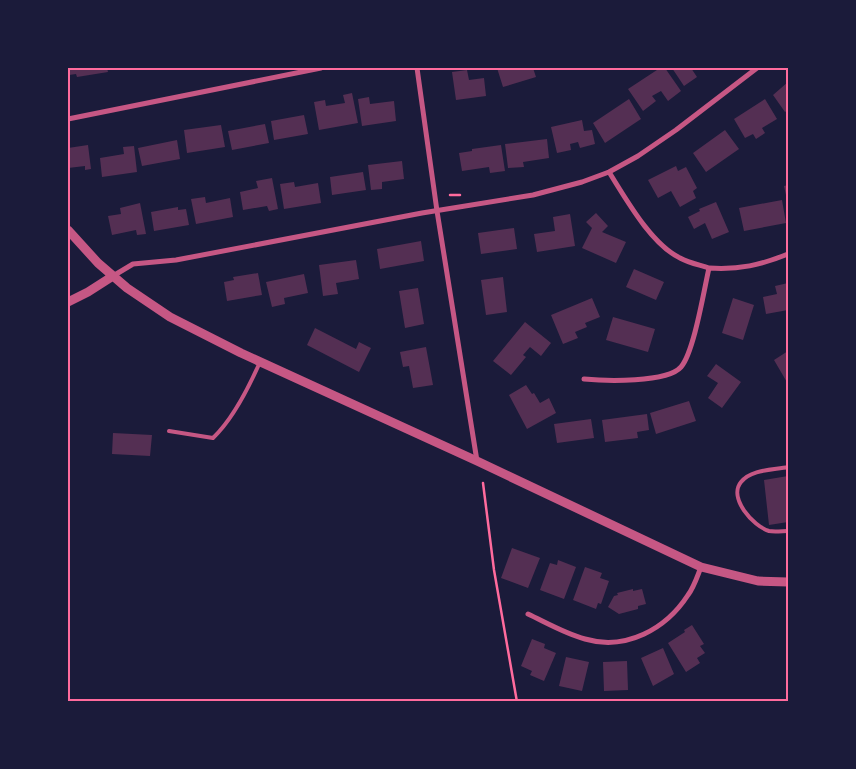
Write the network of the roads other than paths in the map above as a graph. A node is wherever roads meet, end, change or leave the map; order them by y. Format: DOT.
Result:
graph roads {
  1 [pos="321,68"];
  2 [pos="417,68"];
  3 [pos="757,68"];
  4 [pos="68,119"];
  5 [pos="609,172"];
  6 [pos="437,210"];
  7 [pos="68,230"];
  8 [pos="788,254"];
  9 [pos="709,268"];
  10 [pos="113,276"];
  11 [pos="68,302"];
  12 [pos="260,362"];
  13 [pos="584,379"];
  14 [pos="169,431"];
  15 [pos="477,461"];
  16 [pos="788,467"];
  17 [pos="788,531"];
  18 [pos="701,567"];
  19 [pos="788,582"];
  20 [pos="528,614"];
  1 -- 4 [label="street"];
  2 -- 6 [label="street"];
  3 -- 5 [label="street"];
  5 -- 6 [label="street"];
  5 -- 9 [label="street"];
  6 -- 10 [label="street"];
  6 -- 15 [label="street"];
  7 -- 10 [label="street"];
  8 -- 9 [label="street"];
  9 -- 13 [label="street"];
  10 -- 11 [label="street"];
  10 -- 12 [label="street"];
  12 -- 14 [label="lane"];
  12 -- 15 [label="street"];
  15 -- 18 [label="street"];
  16 -- 17 [label="lane"];
  18 -- 19 [label="street"];
  18 -- 20 [label="street"];
}
